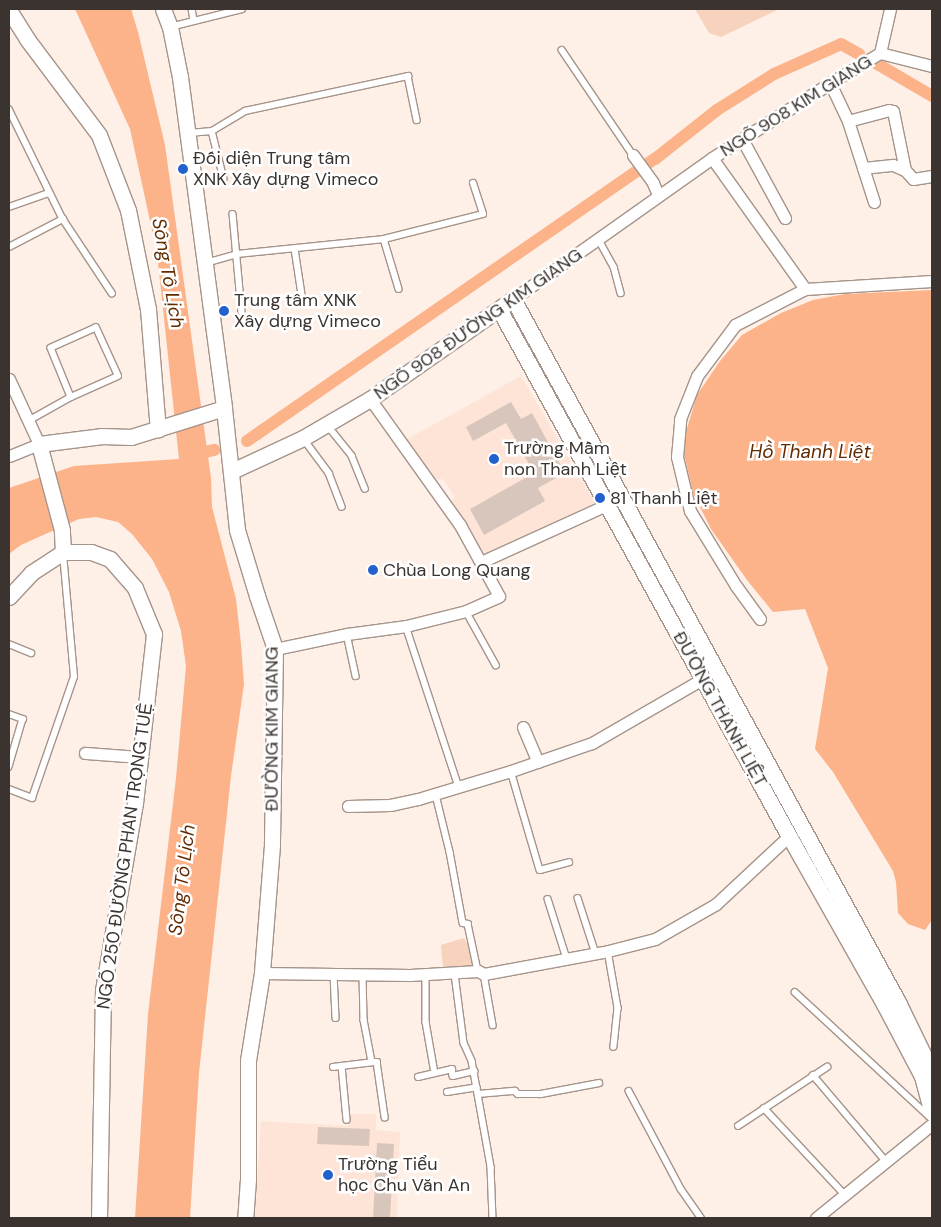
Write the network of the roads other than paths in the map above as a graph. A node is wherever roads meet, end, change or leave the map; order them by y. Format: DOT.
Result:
graph roads {
  1 [pos="163,9"];
  2 [pos="192,9"];
  3 [pos="239,9"];
  4 [pos="890,9"];
  5 [pos="9,10"];
  6 [pos="194,20"];
  7 [pos="170,27"];
  8 [pos="562,50"];
  9 [pos="880,54"];
  10 [pos="932,66"];
  11 [pos="830,83"];
  12 [pos="9,109"];
  13 [pos="11,117"];
  14 [pos="417,120"];
  15 [pos="848,121"];
  16 [pos="212,131"];
  17 [pos="187,133"];
  18 [pos="742,139"];
  19 [pos="633,155"];
  20 [pos="712,158"];
  21 [pos="863,168"];
  22 [pos="905,170"];
  23 [pos="932,176"];
  24 [pos="224,179"];
  25 [pos="473,184"];
  26 [pos="49,193"];
  27 [pos="658,195"];
  28 [pos="874,202"];
  29 [pos="9,207"];
  30 [pos="234,214"];
  31 [pos="785,218"];
  32 [pos="62,220"];
  33 [pos="384,239"];
  34 [pos="599,240"];
  35 [pos="9,247"];
  36 [pos="295,249"];
  37 [pos="237,254"];
  38 [pos="204,264"];
  39 [pos="932,281"];
  40 [pos="399,289"];
  41 [pos="805,289"];
  42 [pos="112,293"];
  43 [pos="621,293"];
  44 [pos="302,295"];
  45 [pos="513,299"];
  46 [pos="499,309"];
  47 [pos="242,312"];
  48 [pos="9,379"];
  49 [pos="71,397"];
  50 [pos="370,399"];
  51 [pos="224,408"];
  52 [pos="30,420"];
  53 [pos="327,424"];
  54 [pos="162,429"];
  55 [pos="303,438"];
  56 [pos="39,444"];
  57 [pos="9,456"];
  58 [pos="232,471"];
  59 [pos="365,488"];
  60 [pos="608,504"];
  61 [pos="342,507"];
  62 [pos="63,552"];
  63 [pos="481,562"];
  64 [pos="9,597"];
  65 [pos="466,611"];
  66 [pos="760,618"];
  67 [pos="406,626"];
  68 [pos="347,634"];
  69 [pos="9,644"];
  70 [pos="275,648"];
  71 [pos="31,652"];
  72 [pos="496,665"];
  73 [pos="356,676"];
  74 [pos="704,678"];
  75 [pos="9,714"];
  76 [pos="523,726"];
  77 [pos="85,753"];
  78 [pos="140,757"];
  79 [pos="538,762"];
  80 [pos="9,767"];
  81 [pos="512,771"];
  82 [pos="459,787"];
  83 [pos="9,789"];
  84 [pos="436,795"];
  85 [pos="348,806"];
  86 [pos="790,836"];
  87 [pos="569,862"];
  88 [pos="578,898"];
  89 [pos="548,899"];
  90 [pos="608,951"];
  91 [pos="596,954"];
  92 [pos="567,960"];
  93 [pos="262,973"];
  94 [pos="481,973"];
  95 [pos="334,974"];
  96 [pos="456,974"];
  97 [pos="363,975"];
  98 [pos="426,975"];
  99 [pos="795,992"];
  100 [pos="336,1018"];
  101 [pos="493,1025"];
  102 [pos="614,1047"];
  103 [pos="372,1062"];
  104 [pos="342,1066"];
  105 [pos="333,1067"];
  106 [pos="827,1067"];
  107 [pos="434,1068"];
  108 [pos="474,1070"];
  109 [pos="930,1072"];
  110 [pos="813,1075"];
  111 [pos="418,1077"];
  112 [pos="599,1083"];
  113 [pos="477,1086"];
  114 [pos="629,1091"];
  115 [pos="448,1092"];
  116 [pos="478,1094"];
  117 [pos="764,1108"];
  118 [pos="932,1113"];
  119 [pos="385,1117"];
  120 [pos="932,1119"];
  121 [pos="347,1120"];
  122 [pos="932,1124"];
  123 [pos="738,1126"];
  124 [pos="886,1160"];
  125 [pos="845,1194"];
  126 [pos="99,1218"];
  127 [pos="244,1218"];
  128 [pos="493,1218"];
  129 [pos="701,1218"];
  130 [pos="816,1218"];
  1 -- 7 [label="street, ĐƯỜNG KIM GIANG"];
  2 -- 6 [label="lane"];
  3 -- 6 [label="lane"];
  4 -- 9 [label="street, NGÕ 908 KIM GIANG"];
  5 -- 54 [label="street"];
  6 -- 7 [label="lane"];
  7 -- 17 [label="street, ĐƯỜNG KIM GIANG"];
  8 -- 19 [label="lane"];
  9 -- 10 [label="street, NGÕ 908 KIM GIANG"];
  9 -- 11 [label="street, NGÕ 908 KIM GIANG"];
  11 -- 15 [label="street"];
  11 -- 18 [label="street, NGÕ 908 KIM GIANG"];
  12 -- 13 [label="lane"];
  13 -- 26 [label="lane"];
  14 -- 16 [label="lane"];
  15 -- 21 [label="street"];
  15 -- 22 [label="street"];
  16 -- 17 [label="lane"];
  16 -- 24 [label="lane"];
  17 -- 38 [label="street, ĐƯỜNG KIM GIANG"];
  18 -- 20 [label="street, NGÕ 908 KIM GIANG"];
  18 -- 31 [label="street"];
  19 -- 27 [label="street"];
  20 -- 27 [label="street, NGÕ 908 ĐƯỜNG KIM GIANG"];
  20 -- 41 [label="street"];
  21 -- 22 [label="street"];
  21 -- 28 [label="street"];
  22 -- 23 [label="street"];
  25 -- 33 [label="lane"];
  26 -- 29 [label="lane"];
  26 -- 32 [label="lane"];
  27 -- 34 [label="street, NGÕ 908 ĐƯỜNG KIM GIANG"];
  30 -- 37 [label="lane"];
  32 -- 35 [label="lane"];
  32 -- 42 [label="lane"];
  33 -- 36 [label="lane"];
  33 -- 40 [label="lane"];
  34 -- 43 [label="lane"];
  34 -- 45 [label="street, NGÕ 908 ĐƯỜNG KIM GIANG"];
  36 -- 37 [label="lane"];
  36 -- 44 [label="lane"];
  37 -- 38 [label="lane"];
  37 -- 47 [label="lane"];
  38 -- 51 [label="street, ĐƯỜNG KIM GIANG"];
  39 -- 41 [label="street"];
  41 -- 66 [label="street"];
  45 -- 46 [label="street, NGÕ 908 ĐƯỜNG KIM GIANG"];
  45 -- 109 [label="street, ĐƯỜNG THANH LIỆT"];
  46 -- 50 [label="street, NGÕ 908 ĐƯỜNG KIM GIANG"];
  46 -- 60 [label="street, ĐƯỜNG THANH LIỆT"];
  48 -- 52 [label="street"];
  49 -- 49 [label="lane"];
  49 -- 52 [label="lane"];
  50 -- 53 [label="street, NGÕ 908 ĐƯỜNG KIM GIANG"];
  50 -- 63 [label="street"];
  51 -- 54 [label="street"];
  51 -- 58 [label="street, ĐƯỜNG KIM GIANG"];
  52 -- 56 [label="street"];
  53 -- 55 [label="street, NGÕ 908 ĐƯỜNG KIM GIANG"];
  53 -- 59 [label="lane"];
  54 -- 56 [label="street"];
  55 -- 58 [label="street, NGÕ 908 ĐƯỜNG KIM GIANG"];
  55 -- 61 [label="lane"];
  56 -- 57 [label="street"];
  56 -- 62 [label="street"];
  58 -- 70 [label="street, ĐƯỜNG KIM GIANG"];
  60 -- 63 [label="street"];
  60 -- 74 [label="street, ĐƯỜNG THANH LIỆT"];
  62 -- 64 [label="street"];
  62 -- 78 [label="street, NGÕ 250 ĐƯỜNG PHAN TRỌNG TUỆ"];
  62 -- 83 [label="lane"];
  63 -- 65 [label="street"];
  65 -- 67 [label="street"];
  65 -- 72 [label="lane"];
  67 -- 68 [label="street"];
  67 -- 82 [label="lane"];
  68 -- 70 [label="street"];
  68 -- 73 [label="lane"];
  69 -- 71 [label="lane"];
  70 -- 93 [label="street, ĐƯỜNG KIM GIANG"];
  74 -- 79 [label="street"];
  74 -- 86 [label="street, ĐƯỜNG THANH LIỆT"];
  75 -- 80 [label="lane"];
  76 -- 79 [label="street"];
  77 -- 78 [label="street"];
  78 -- 126 [label="street, NGÕ 250 ĐƯỜNG PHAN TRỌNG TUỆ"];
  79 -- 81 [label="street"];
  81 -- 82 [label="street"];
  81 -- 87 [label="lane"];
  82 -- 84 [label="street"];
  84 -- 85 [label="street"];
  84 -- 94 [label="lane"];
  86 -- 90 [label="street"];
  86 -- 109 [label="street, ĐƯỜNG THANH LIỆT"];
  88 -- 91 [label="lane"];
  89 -- 92 [label="lane"];
  90 -- 91 [label="street"];
  90 -- 102 [label="lane"];
  91 -- 92 [label="street"];
  92 -- 94 [label="street"];
  93 -- 95 [label="street"];
  93 -- 127 [label="street, ĐƯỜNG KIM GIANG"];
  94 -- 96 [label="street"];
  94 -- 101 [label="lane"];
  95 -- 97 [label="street"];
  95 -- 100 [label="lane"];
  96 -- 98 [label="street"];
  96 -- 108 [label="lane"];
  97 -- 98 [label="street"];
  97 -- 103 [label="lane"];
  98 -- 107 [label="lane"];
  99 -- 120 [label="lane"];
  103 -- 104 [label="lane"];
  103 -- 119 [label="lane"];
  104 -- 105 [label="lane"];
  104 -- 121 [label="lane"];
  106 -- 110 [label="lane"];
  108 -- 111 [label="lane"];
  108 -- 113 [label="lane"];
  109 -- 118 [label="street, ĐƯỜNG THANH LIỆT"];
  110 -- 117 [label="lane"];
  110 -- 124 [label="lane"];
  112 -- 116 [label="lane"];
  113 -- 115 [label="lane"];
  113 -- 116 [label="lane"];
  114 -- 129 [label="lane"];
  116 -- 128 [label="lane"];
  117 -- 123 [label="lane"];
  117 -- 125 [label="lane"];
  122 -- 124 [label="street"];
  124 -- 125 [label="street"];
  125 -- 130 [label="street"];
}
